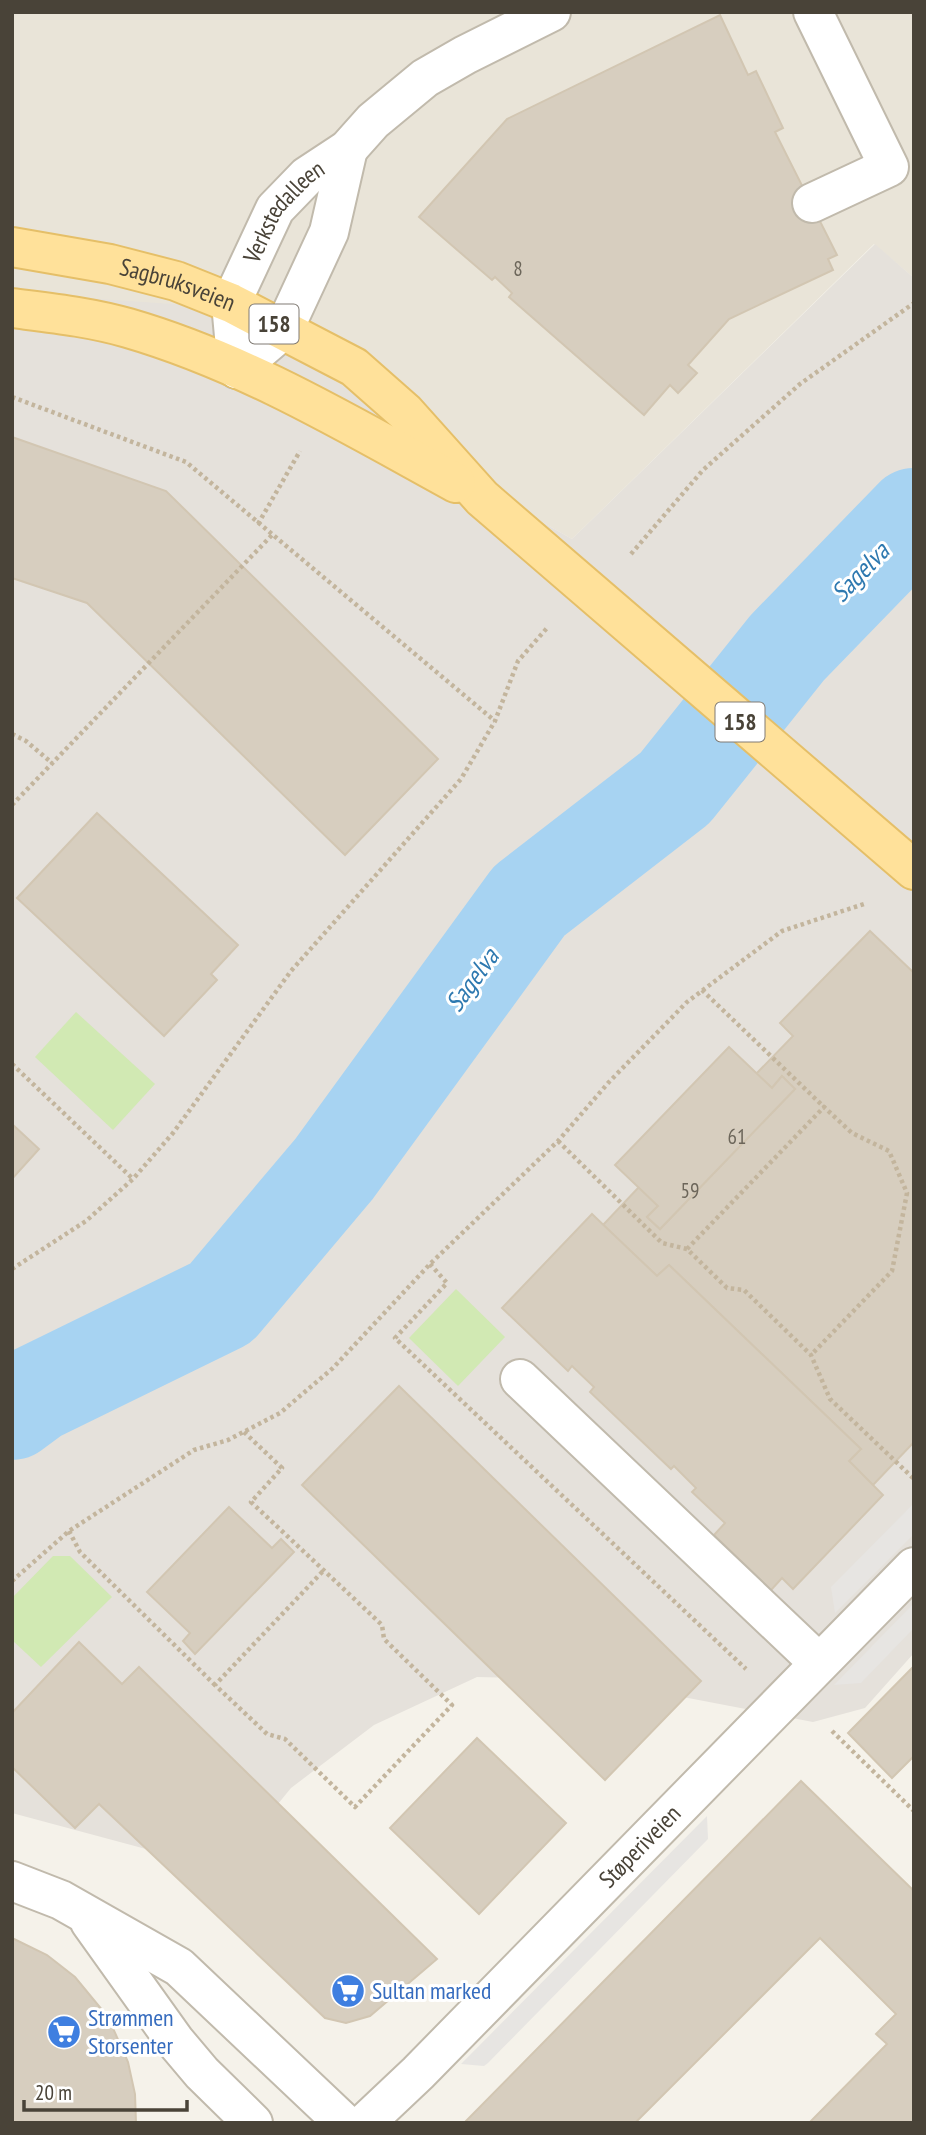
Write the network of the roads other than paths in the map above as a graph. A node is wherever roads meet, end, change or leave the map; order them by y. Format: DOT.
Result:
graph roads {
  1 [pos="551,12"];
  2 [pos="813,12"];
  3 [pos="348,149"];
  4 [pos="812,203"];
  5 [pos="12,247"];
  6 [pos="231,303"];
  7 [pos="12,307"];
  8 [pos="284,329"];
  9 [pos="237,369"];
  10 [pos="482,498"];
  11 [pos="914,870"];
  12 [pos="520,1379"];
  13 [pos="914,1567"];
  14 [pos="820,1663"];
  15 [pos="12,1881"];
  16 [pos="87,1918"];
  17 [pos="253,2123"];
  18 [pos="344,2123"];
  19 [pos="365,2123"];
  1 -- 3 [label="street, Verkstedalleen"];
  2 -- 4 [label="street"];
  3 -- 6 [label="street, Verkstedalleen"];
  3 -- 8 [label="street, Verkstedalleen"];
  5 -- 6 [label="main road, Sagbruksveien / 158"];
  6 -- 8 [label="main road, Sagbruksveien / 158"];
  6 -- 9 [label="street"];
  7 -- 9 [label="main road, Sagbruksveien / 158"];
  8 -- 9 [label="street, Verkstedalleen"];
  8 -- 10 [label="main road, Sagbruksveien / 158"];
  9 -- 10 [label="main road, Sagbruksveien / 158"];
  10 -- 11 [label="main road, Sagbruksveien / 158"];
  12 -- 14 [label="street"];
  13 -- 14 [label="street, Støperiveien"];
  14 -- 19 [label="street, Støperiveien"];
  15 -- 16 [label="street"];
  16 -- 17 [label="street"];
  16 -- 18 [label="street"];
}
